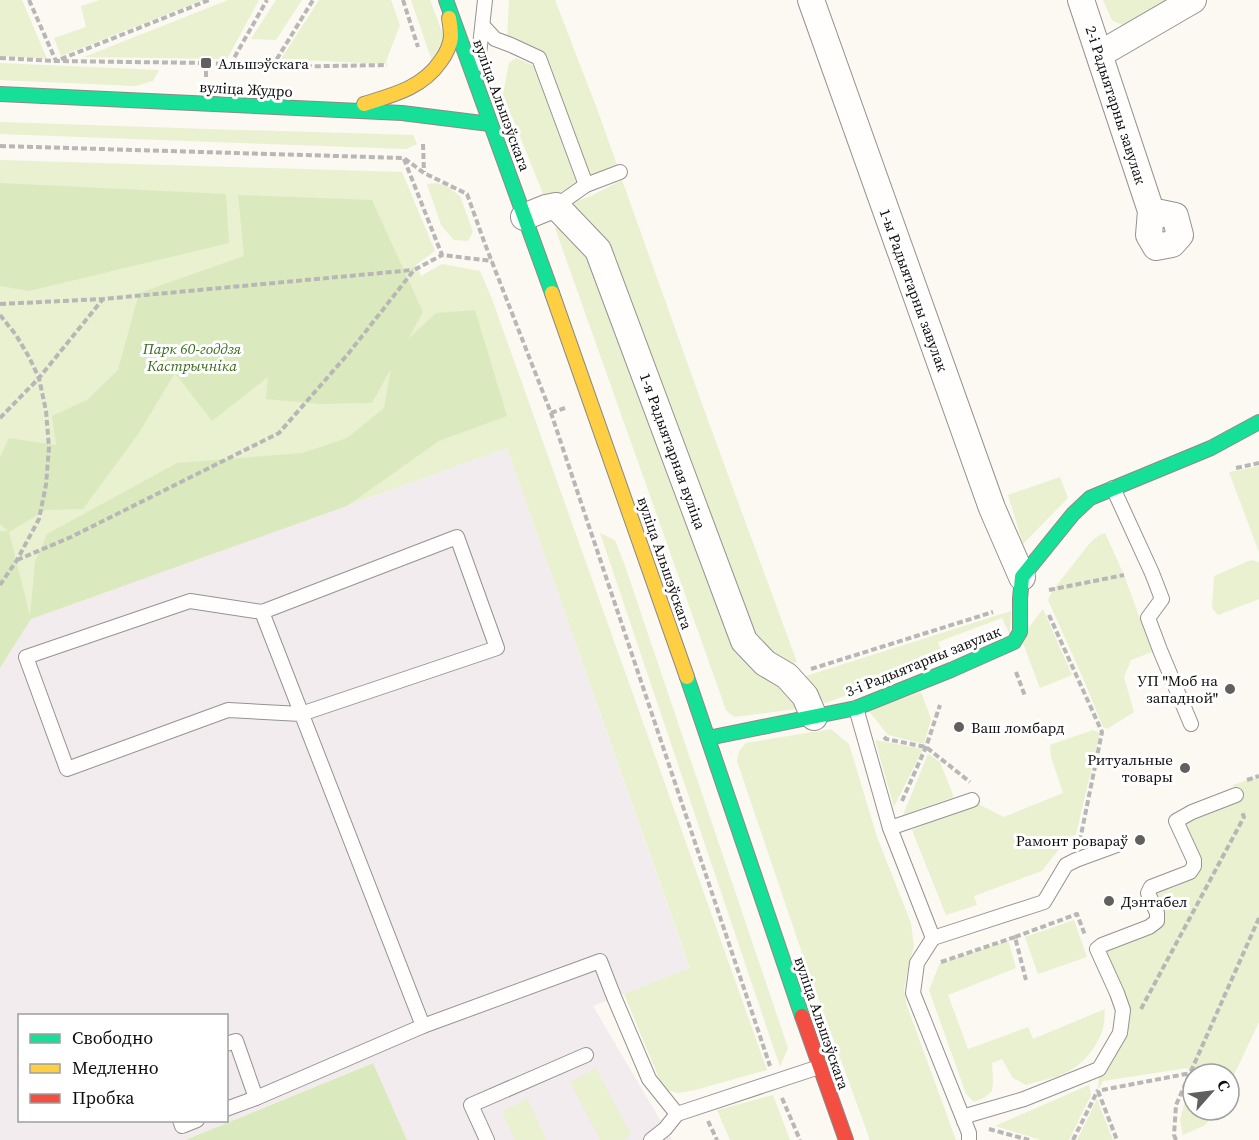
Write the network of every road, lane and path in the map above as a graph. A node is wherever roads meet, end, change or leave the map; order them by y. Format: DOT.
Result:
graph roads {
  1 [pos="29,0"];
  2 [pos="208,0"];
  3 [pos="267,0"];
  4 [pos="313,0"];
  5 [pos="403,0"];
  6 [pos="446,0"];
  7 [pos="484,0"];
  8 [pos="810,0"];
  9 [pos="1081,0"];
  10 [pos="1193,0"];
  11 [pos="483,26"];
  12 [pos="420,54"];
  13 [pos="1100,54"];
  14 [pos="0,58"];
  15 [pos="56,61"];
  16 [pos="230,65"];
  17 [pos="389,65"];
  18 [pos="272,68"];
  19 [pos="476,81"];
  20 [pos="0,94"];
  21 [pos="342,111"];
  22 [pos="490,124"];
  23 [pos="0,146"];
  24 [pos="404,158"];
  25 [pos="620,172"];
  26 [pos="586,185"];
  27 [pos="556,206"];
  28 [pos="1151,211"];
  29 [pos="524,217"];
  30 [pos="442,255"];
  31 [pos="492,261"];
  32 [pos="414,270"];
  33 [pos="103,299"];
  34 [pos="0,304"];
  35 [pos="0,315"];
  36 [pos="39,378"];
  37 [pos="0,417"];
  38 [pos="1259,422"];
  39 [pos="1259,436"];
  40 [pos="1227,440"];
  41 [pos="1113,488"];
  42 [pos="17,560"];
  43 [pos="1124,575"];
  44 [pos="0,585"];
  45 [pos="1021,588"];
  46 [pos="261,612"];
  47 [pos="1049,614"];
  48 [pos="951,670"];
  49 [pos="787,676"];
  50 [pos="856,708"];
  51 [pos="301,714"];
  52 [pos="814,717"];
  53 [pos="1191,724"];
  54 [pos="708,738"];
  55 [pos="926,747"];
  56 [pos="974,786"];
  57 [pos="1236,795"];
  58 [pos="972,800"];
  59 [pos="890,828"];
  60 [pos="1117,845"];
  61 [pos="1076,860"];
  62 [pos="1259,918"];
  63 [pos="933,938"];
  64 [pos="939,963"];
  65 [pos="1026,980"];
  66 [pos="1136,1019"];
  67 [pos="423,1026"];
  68 [pos="228,1043"];
  69 [pos="586,1055"];
  70 [pos="1197,1062"];
  71 [pos="819,1067"];
  72 [pos="1181,1075"];
  73 [pos="1103,1081"];
  74 [pos="775,1082"];
  75 [pos="1098,1091"];
  76 [pos="1181,1095"];
  77 [pos="256,1098"];
  78 [pos="228,1108"];
  79 [pos="677,1114"];
  80 [pos="967,1131"];
  81 [pos="487,1140"];
  82 [pos="651,1140"];
  83 [pos="800,1140"];
  84 [pos="846,1140"];
  85 [pos="1029,1140"];
  86 [pos="1073,1140"];
  87 [pos="1117,1140"];
  88 [pos="1176,1140"];
  1 -- 15 [label="path"];
  2 -- 15 [label="path"];
  3 -- 16 [label="path"];
  4 -- 18 [label="path"];
  5 -- 12 [label="path"];
  6 -- 19 [label="main road, вуліца Альшэўскага"];
  6 -- 21 [label="main road"];
  7 -- 11 [label="lane"];
  8 -- 45 [label="street, 1-ы Радыятарны завулак"];
  9 -- 13 [label="street, 2-і Радыятарны завулак"];
  10 -- 13 [label="street"];
  11 -- 19 [label="lane"];
  11 -- 26 [label="lane"];
  13 -- 28 [label="street, 2-і Радыятарны завулак"];
  14 -- 15 [label="path"];
  15 -- 16 [label="path"];
  16 -- 18 [label="path"];
  17 -- 18 [label="path"];
  19 -- 22 [label="main road, вуліца Альшэўскага"];
  20 -- 21 [label="main road, вуліца Жудро"];
  21 -- 22 [label="main road, вуліца Жудро"];
  22 -- 29 [label="main road, вуліца Альшэўскага"];
  23 -- 24 [label="path"];
  24 -- 30 [label="path"];
  24 -- 31 [label="path"];
  25 -- 26 [label="lane"];
  26 -- 27 [label="lane"];
  27 -- 29 [label="street"];
  27 -- 49 [label="street, 1-я Радыятарная вуліца"];
  29 -- 54 [label="main road, вуліца Альшэўскага"];
  30 -- 31 [label="path"];
  30 -- 32 [label="path"];
  31 -- 74 [label="path"];
  32 -- 33 [label="path"];
  32 -- 42 [label="path"];
  33 -- 34 [label="path"];
  33 -- 36 [label="path"];
  35 -- 36 [label="path"];
  36 -- 37 [label="path"];
  36 -- 42 [label="path"];
  38 -- 40 [label="main road"];
  39 -- 40 [label="lane"];
  40 -- 41 [label="main road"];
  41 -- 45 [label="main road"];
  41 -- 53 [label="lane"];
  42 -- 44 [label="path"];
  43 -- 45 [label="path"];
  45 -- 48 [label="main road, 3-і Радыятарны завулак"];
  45 -- 49 [label="path"];
  46 -- 51 [label="lane"];
  46 -- 51 [label="lane"];
  46 -- 51 [label="lane"];
  47 -- 61 [label="path"];
  48 -- 50 [label="main road, 3-і Радыятарны завулак"];
  48 -- 55 [label="path"];
  49 -- 52 [label="street, 1-я Радыятарная вуліца"];
  50 -- 52 [label="main road, 3-і Радыятарны завулак"];
  50 -- 55 [label="path"];
  50 -- 59 [label="lane"];
  51 -- 67 [label="lane"];
  52 -- 54 [label="main road, 3-і Радыятарны завулак"];
  54 -- 71 [label="main road, вуліца Альшэўскага"];
  55 -- 56 [label="path"];
  55 -- 59 [label="path"];
  57 -- 66 [label="path"];
  57 -- 80 [label="lane"];
  58 -- 59 [label="lane"];
  59 -- 63 [label="lane"];
  60 -- 61 [label="lane"];
  61 -- 63 [label="lane"];
  62 -- 70 [label="path"];
  63 -- 80 [label="lane"];
  64 -- 65 [label="path"];
  67 -- 77 [label="lane"];
  67 -- 79 [label="lane"];
  68 -- 77 [label="lane"];
  69 -- 81 [label="lane"];
  71 -- 74 [label="lane"];
  71 -- 84 [label="main road, вуліца Альшэўскага"];
  72 -- 75 [label="path"];
  73 -- 75 [label="path"];
  74 -- 79 [label="lane"];
  74 -- 83 [label="path"];
  75 -- 86 [label="path"];
  75 -- 87 [label="path"];
  76 -- 88 [label="path"];
  77 -- 78 [label="lane"];
  79 -- 82 [label="lane"];
  80 -- 85 [label="path"];
}
